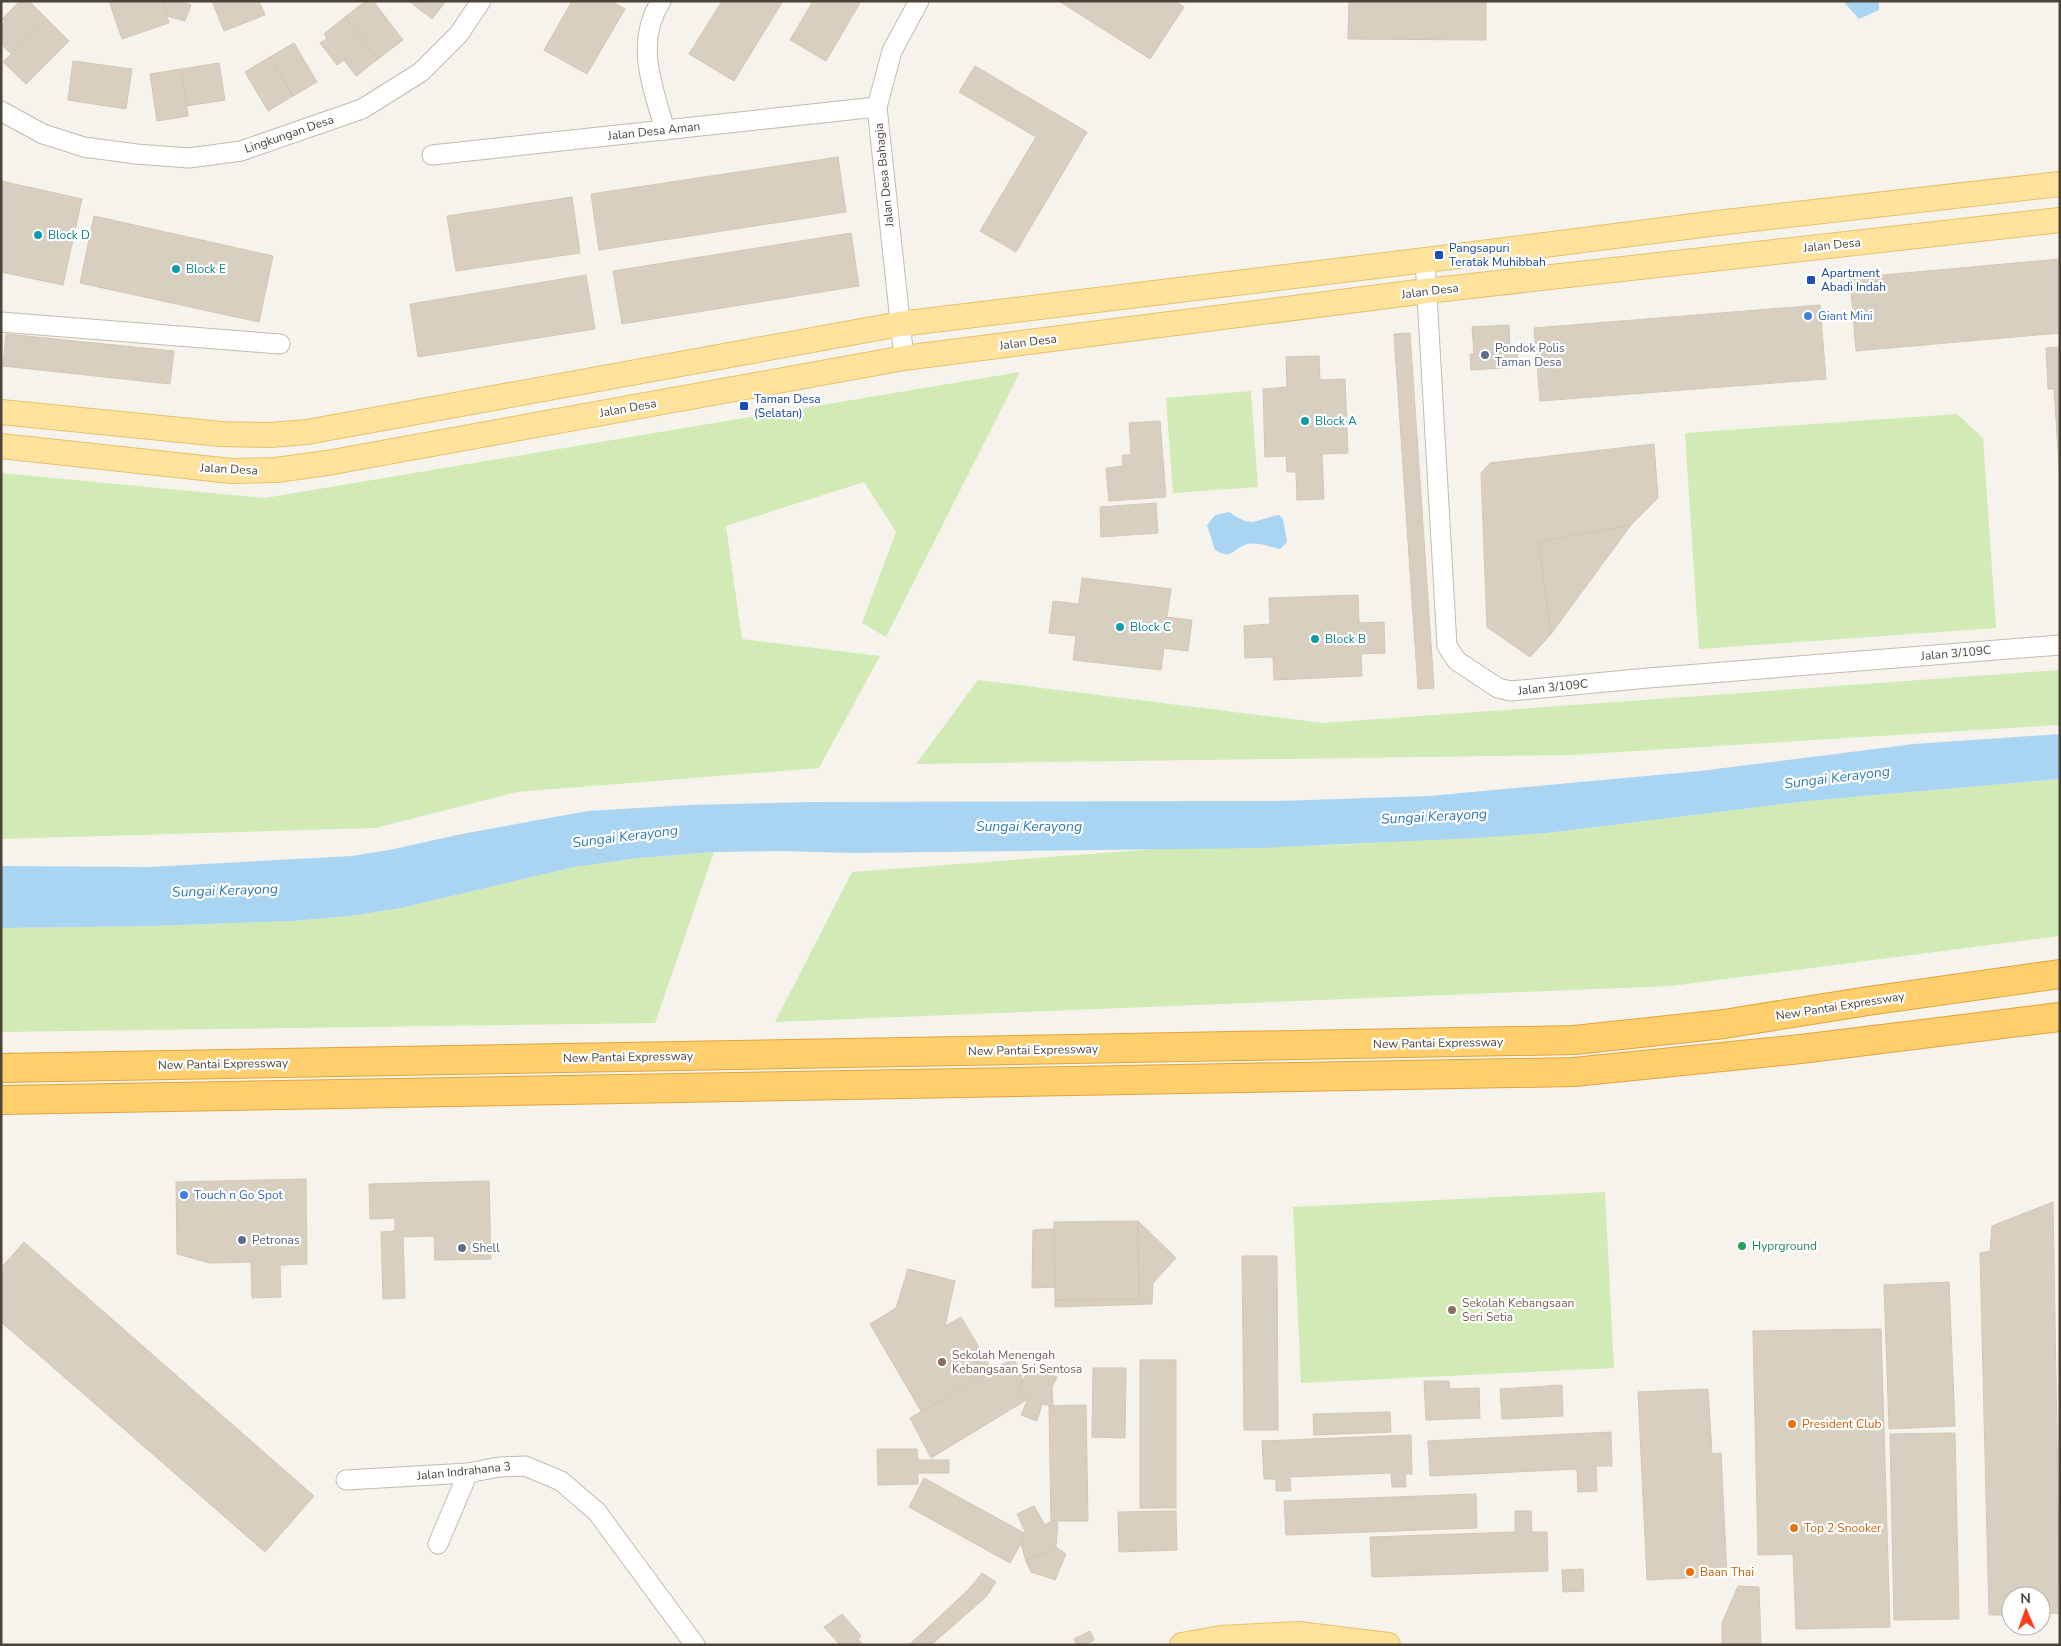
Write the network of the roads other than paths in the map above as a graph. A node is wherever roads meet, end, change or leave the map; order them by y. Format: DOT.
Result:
graph roads {
  1 [pos="481,1"];
  2 [pos="661,1"];
  3 [pos="919,1"];
  4 [pos="877,107"];
  5 [pos="1,111"];
  6 [pos="665,130"];
  7 [pos="432,155"];
  8 [pos="2060,184"];
  9 [pos="2060,220"];
  10 [pos="1425,260"];
  11 [pos="1426,291"];
  12 [pos="1,322"];
  13 [pos="900,324"];
  14 [pos="280,344"];
  15 [pos="904,358"];
  16 [pos="1,412"];
  17 [pos="1,446"];
  18 [pos="2060,645"];
  19 [pos="2060,974"];
  20 [pos="2060,1017"];
  21 [pos="1,1068"];
  22 [pos="1,1100"];
  23 [pos="468,1474"];
  24 [pos="346,1480"];
  25 [pos="438,1544"];
  26 [pos="1298,1639"];
  27 [pos="1270,1640"];
  28 [pos="685,1641"];
  29 [pos="1182,1645"];
  30 [pos="1388,1645"];
  1 -- 5 [label="street, Lingkungan Desa"];
  2 -- 6 [label="street"];
  3 -- 4 [label="street, Jalan Desa Bahagia"];
  4 -- 6 [label="street, Jalan Desa Aman"];
  4 -- 13 [label="street, Jalan Desa Bahagia"];
  6 -- 7 [label="street, Jalan Desa Aman"];
  8 -- 10 [label="main road"];
  9 -- 11 [label="main road, Jalan Desa"];
  10 -- 11 [label="street, Jalan 3/109C"];
  10 -- 13 [label="main road"];
  11 -- 15 [label="main road, Jalan Desa"];
  11 -- 18 [label="street, Jalan 3/109C"];
  12 -- 14 [label="street"];
  13 -- 15 [label="street, Jalan Desa Bahagia"];
  13 -- 16 [label="main road"];
  15 -- 17 [label="main road, Jalan Desa"];
  19 -- 21 [label="highway, New Pantai Expressway"];
  20 -- 22 [label="highway"];
  23 -- 24 [label="street, Jalan Indrahana 3"];
  23 -- 25 [label="street"];
  23 -- 28 [label="street, Jalan Indrahana 3"];
  26 -- 27 [label="main road"];
  26 -- 30 [label="main road"];
  27 -- 29 [label="main road"];
}
